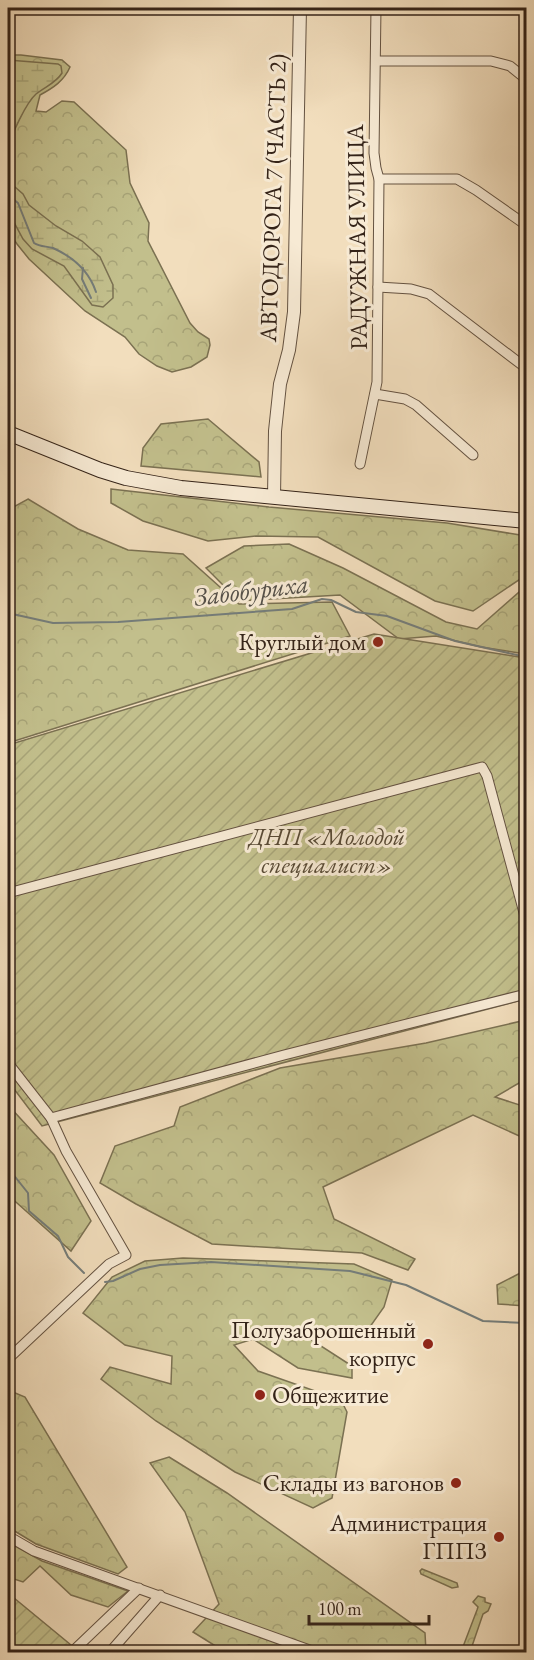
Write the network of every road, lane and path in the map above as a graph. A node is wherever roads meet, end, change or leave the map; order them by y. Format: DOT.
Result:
graph roads {
  1 [pos="300,8"];
  2 [pos="376,8"];
  3 [pos="376,61"];
  4 [pos="526,79"];
  5 [pos="379,179"];
  6 [pos="526,225"];
  7 [pos="378,288"];
  8 [pos="526,368"];
  9 [pos="375,394"];
  10 [pos="8,433"];
  11 [pos="473,455"];
  12 [pos="360,464"];
  13 [pos="274,497"];
  14 [pos="526,521"];
  15 [pos="8,892"];
  16 [pos="526,920"];
  17 [pos="526,994"];
  18 [pos="8,1063"];
  19 [pos="51,1118"];
  20 [pos="8,1359"];
  21 [pos="8,1536"];
  22 [pos="139,1588"];
  23 [pos="160,1595"];
  24 [pos="72,1653"];
  25 [pos="110,1653"];
  26 [pos="315,1653"];
  1 -- 13 [label="street, АВТОДОРОГА 7 (ЧАСТЬ 2)"];
  2 -- 3 [label="street, РАДУЖНАЯ УЛИЦА"];
  3 -- 4 [label="street"];
  3 -- 5 [label="street, РАДУЖНАЯ УЛИЦА"];
  5 -- 6 [label="street"];
  5 -- 7 [label="street, РАДУЖНАЯ УЛИЦА"];
  7 -- 8 [label="street"];
  7 -- 9 [label="street, РАДУЖНАЯ УЛИЦА"];
  9 -- 11 [label="street"];
  9 -- 12 [label="street, РАДУЖНАЯ УЛИЦА"];
  10 -- 13 [label="main road"];
  13 -- 14 [label="main road"];
  15 -- 16 [label="street"];
  17 -- 19 [label="street"];
  18 -- 19 [label="street"];
  19 -- 20 [label="street"];
  21 -- 22 [label="street"];
  22 -- 23 [label="street"];
  22 -- 24 [label="street"];
  23 -- 25 [label="street"];
  23 -- 26 [label="street"];
}
